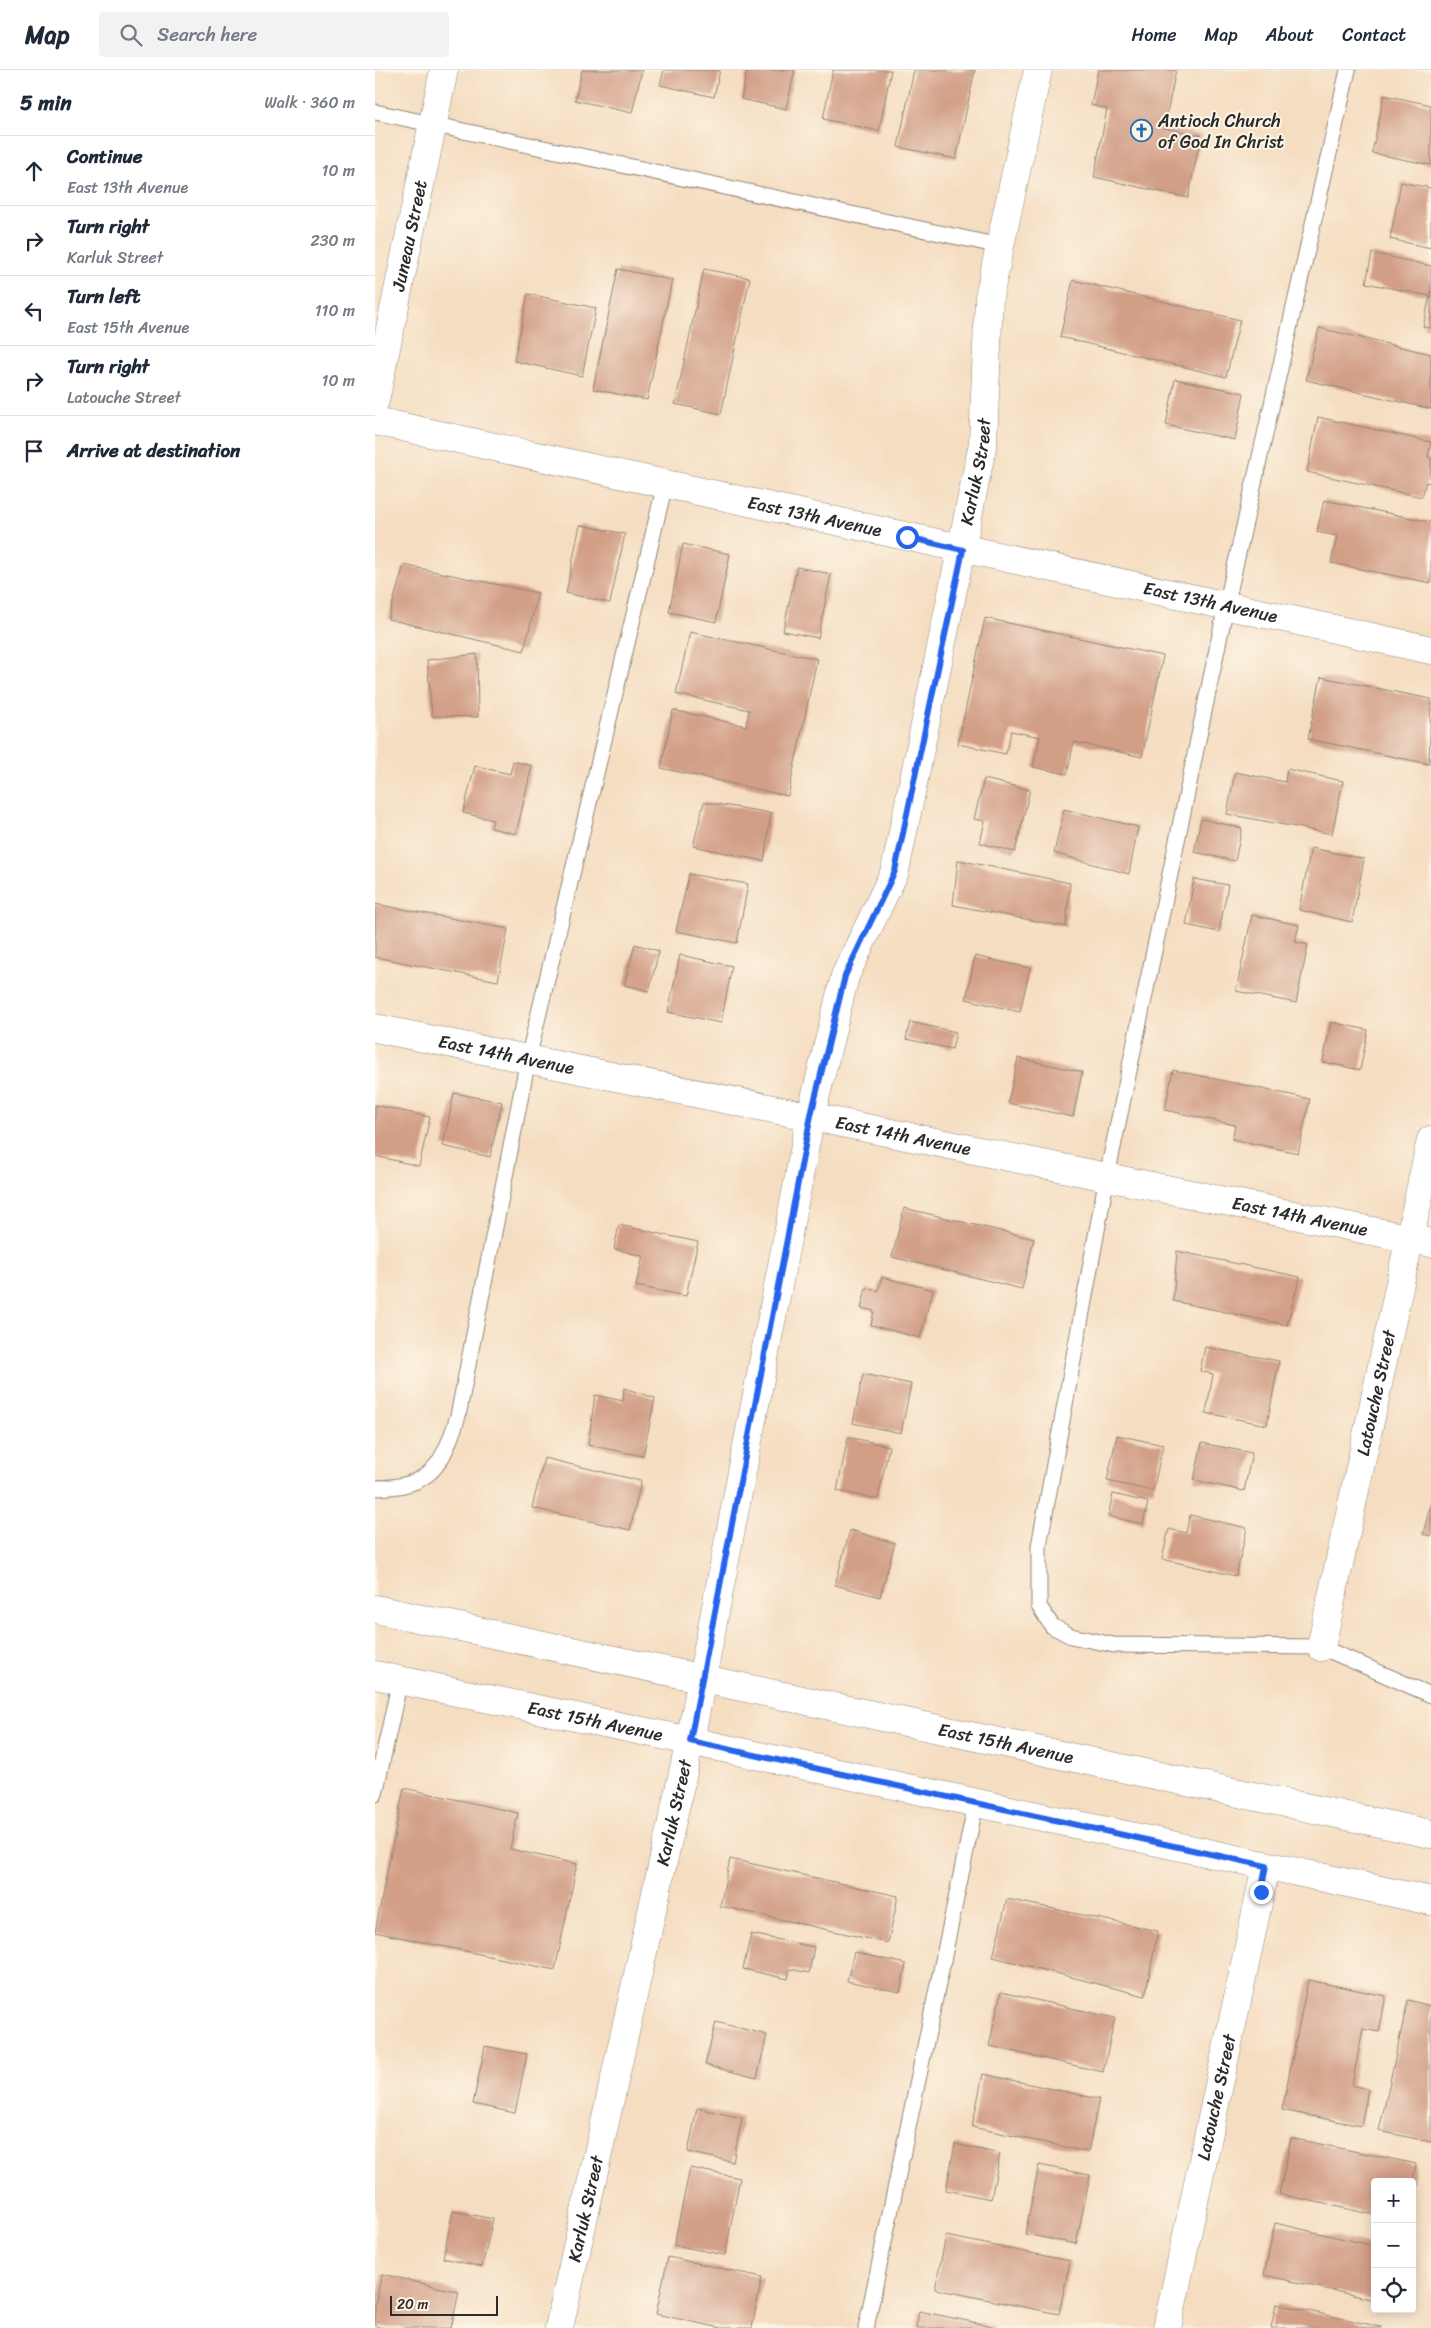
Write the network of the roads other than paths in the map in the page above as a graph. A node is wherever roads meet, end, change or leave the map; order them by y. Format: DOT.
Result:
graph roads {
  1 [pos="443,70"];
  2 [pos="1038,70"];
  3 [pos="1348,70"];
  4 [pos="375,112"];
  5 [pos="433,125"];
  6 [pos="1000,246"];
  7 [pos="375,401"];
  8 [pos="375,420"];
  9 [pos="665,484"];
  10 [pos="963,550"];
  11 [pos="1226,606"];
  12 [pos="1431,650"];
  13 [pos="375,1028"];
  14 [pos="528,1059"];
  15 [pos="811,1115"];
  16 [pos="1431,1140"];
  17 [pos="1107,1176"];
  18 [pos="1420,1241"];
  19 [pos="375,1488"];
  20 [pos="375,1609"];
  21 [pos="1321,1647"];
  22 [pos="387,1678"];
  23 [pos="702,1678"];
  24 [pos="1431,1695"];
  25 [pos="690,1741"];
  26 [pos="375,1794"];
  27 [pos="976,1803"];
  28 [pos="1431,1834"];
  29 [pos="1266,1866"];
  30 [pos="1431,1901"];
  31 [pos="559,2328"];
  32 [pos="866,2328"];
  33 [pos="1167,2328"];
  1 -- 5 [label="street, Juneau Street"];
  2 -- 6 [label="street, Karluk Street"];
  3 -- 11 [label="lane"];
  4 -- 5 [label="lane"];
  5 -- 6 [label="lane"];
  5 -- 7 [label="street, Juneau Street"];
  6 -- 10 [label="street, Karluk Street"];
  8 -- 9 [label="street, East 13th Avenue"];
  9 -- 10 [label="street, East 13th Avenue"];
  9 -- 14 [label="lane"];
  10 -- 11 [label="street, East 13th Avenue"];
  10 -- 15 [label="street, Karluk Street"];
  11 -- 12 [label="street, East 13th Avenue"];
  11 -- 17 [label="lane"];
  13 -- 14 [label="street, East 14th Avenue"];
  14 -- 15 [label="street, East 14th Avenue"];
  14 -- 19 [label="lane"];
  15 -- 17 [label="street, East 14th Avenue"];
  15 -- 23 [label="street, Karluk Street"];
  16 -- 18 [label="street, Latouche Street"];
  17 -- 18 [label="street, East 14th Avenue"];
  17 -- 21 [label="lane"];
  18 -- 21 [label="street, Latouche Street"];
  20 -- 23 [label="street, East 15th Avenue"];
  21 -- 24 [label="lane"];
  22 -- 25 [label="street, East 15th Avenue"];
  22 -- 26 [label="lane"];
  23 -- 25 [label="street, Karluk Street"];
  23 -- 28 [label="street, East 15th Avenue"];
  25 -- 27 [label="street, East 15th Avenue"];
  25 -- 31 [label="street, Karluk Street"];
  27 -- 29 [label="street, East 15th Avenue"];
  27 -- 32 [label="lane"];
  29 -- 30 [label="street, East 15th Avenue"];
  29 -- 33 [label="street, Latouche Street"];
}
